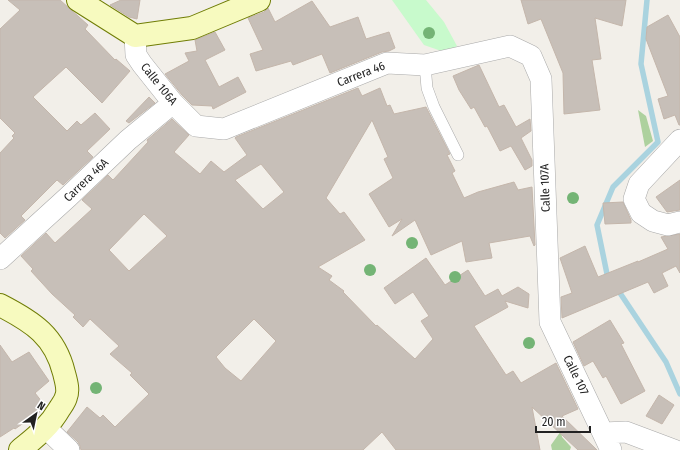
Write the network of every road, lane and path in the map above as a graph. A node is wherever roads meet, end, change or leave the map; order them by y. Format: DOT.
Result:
graph roads {
  1 [pos="78,0"];
  2 [pos="259,0"];
  3 [pos="135,36"];
  4 [pos="531,56"];
  5 [pos="425,65"];
  6 [pos="173,103"];
  7 [pos="196,126"];
  8 [pos="680,140"];
  9 [pos="458,155"];
  10 [pos="680,222"];
  11 [pos="0,259"];
  12 [pos="0,305"];
  13 [pos="550,322"];
  14 [pos="46,428"];
  15 [pos="607,442"];
  16 [pos="20,450"];
  17 [pos="69,450"];
  18 [pos="674,450"];
  1 -- 3 [label="street"];
  2 -- 3 [label="street"];
  3 -- 6 [label="street, Calle 106A"];
  4 -- 5 [label="street, Carrera 46"];
  4 -- 13 [label="street, Calle 107A"];
  5 -- 7 [label="street, Carrera 46"];
  5 -- 9 [label="lane"];
  6 -- 7 [label="street, Calle 106A"];
  6 -- 11 [label="street, Carrera 46A"];
  8 -- 10 [label="street"];
  12 -- 14 [label="street"];
  13 -- 15 [label="street, Calle 107"];
  14 -- 16 [label="street"];
  14 -- 17 [label="street"];
  15 -- 18 [label="street"];
}
